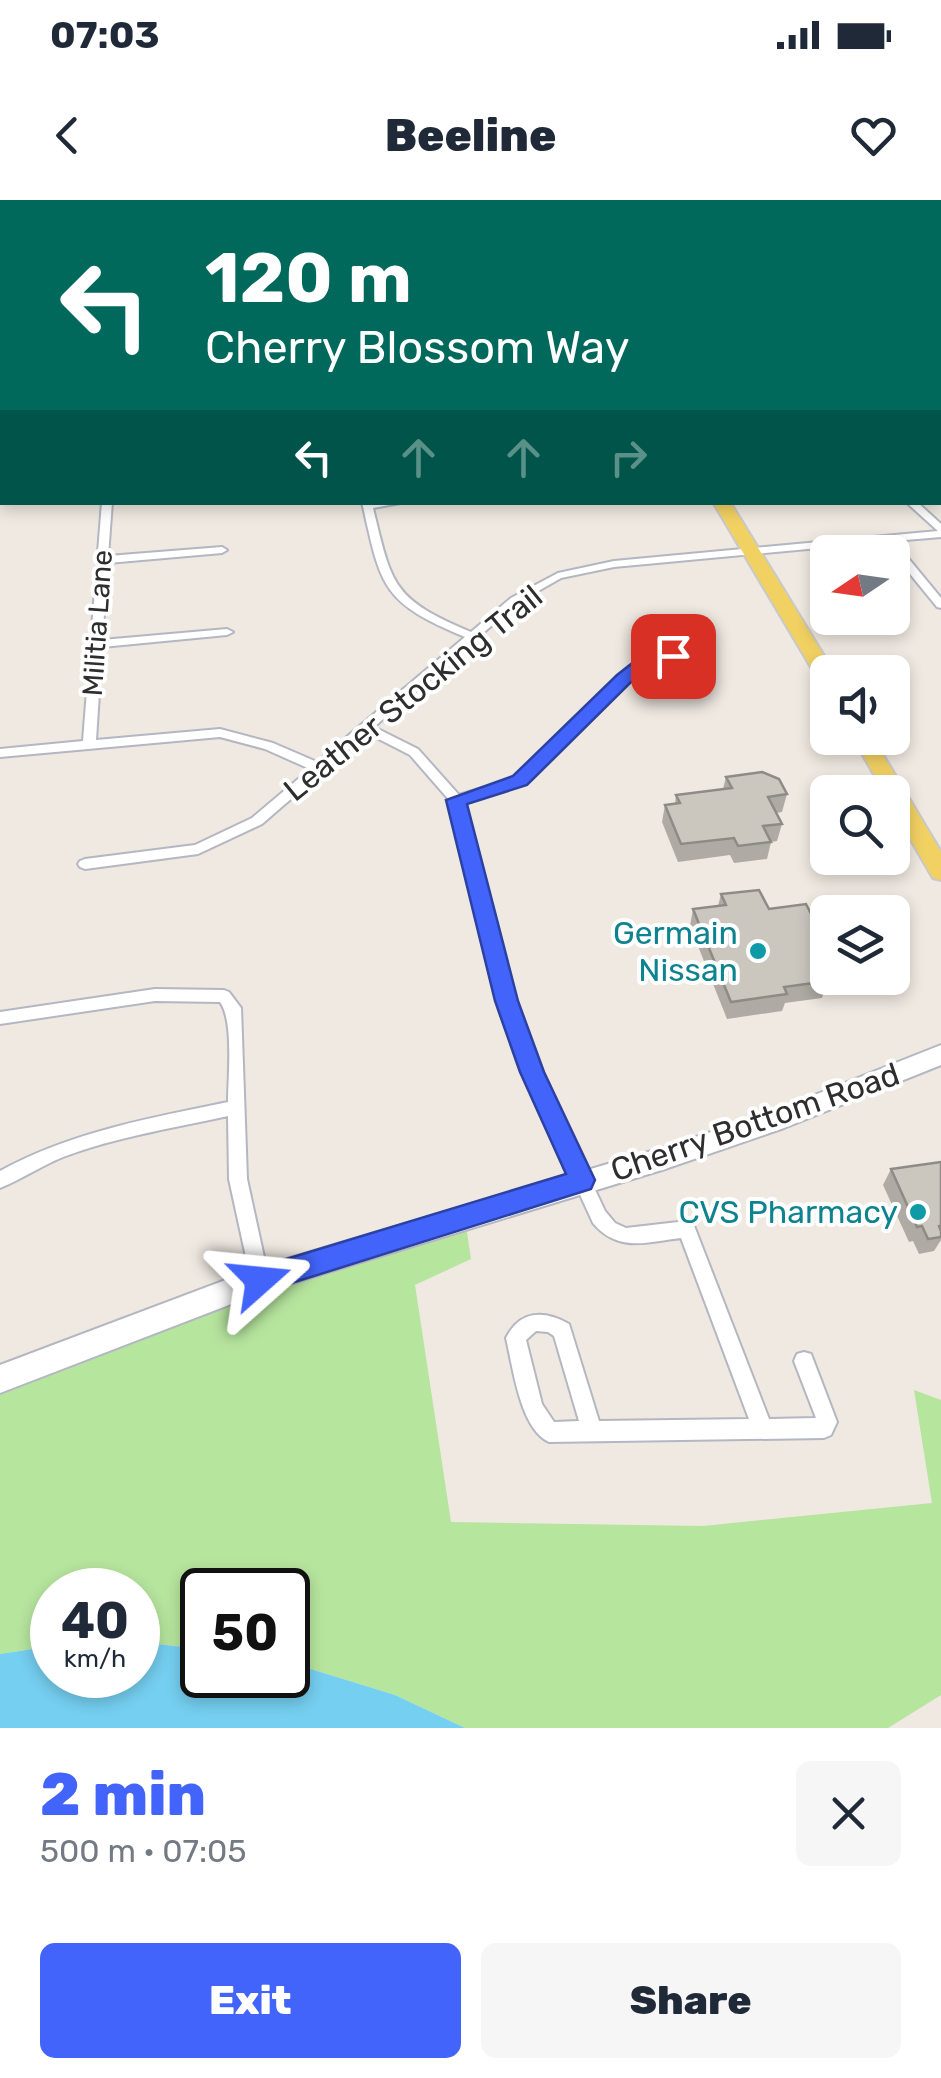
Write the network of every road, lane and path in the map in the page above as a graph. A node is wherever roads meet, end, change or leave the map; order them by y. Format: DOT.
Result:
graph roads {
  1 [pos="108,505"];
  2 [pos="367,505"];
  3 [pos="722,505"];
  4 [pos="914,505"];
  5 [pos="941,531"];
  6 [pos="910,536"];
  7 [pos="810,546"];
  8 [pos="222,550"];
  9 [pos="750,551"];
  10 [pos="102,560"];
  11 [pos="910,567"];
  12 [pos="941,605"];
  13 [pos="226,632"];
  14 [pos="472,636"];
  15 [pos="95,644"];
  16 [pos="813,655"];
  17 [pos="673,656"];
  18 [pos="366,728"];
  19 [pos="89,744"];
  20 [pos="0,753"];
  21 [pos="873,755"];
  22 [pos="319,768"];
  23 [pos="456,800"];
  24 [pos="86,864"];
  25 [pos="941,872"];
  26 [pos="0,1018"];
  27 [pos="941,1056"];
  28 [pos="236,1108"];
  29 [pos="0,1180"];
  30 [pos="582,1180"];
  31 [pos="260,1280"];
  32 [pos="804,1361"];
  33 [pos="0,1379"];
  34 [pos="762,1429"];
  35 [pos="592,1431"];
  1 -- 10 [label="street, Militia Lane"];
  2 -- 14 [label="street"];
  3 -- 9 [label="main road"];
  4 -- 5 [label="street"];
  5 -- 6 [label="street, Leather Stocking Trail"];
  7 -- 9 [label="street, Leather Stocking Trail"];
  8 -- 10 [label="street"];
  9 -- 14 [label="street, Leather Stocking Trail"];
  9 -- 16 [label="main road"];
  10 -- 15 [label="street, Militia Lane"];
  11 -- 12 [label="street"];
  13 -- 15 [label="street"];
  14 -- 18 [label="street, Leather Stocking Trail"];
  15 -- 19 [label="street, Militia Lane"];
  17 -- 23 [label="street"];
  18 -- 22 [label="street, Leather Stocking Trail"];
  18 -- 23 [label="street"];
  19 -- 20 [label="street"];
  19 -- 22 [label="street"];
  21 -- 25 [label="main road"];
  22 -- 24 [label="street, Leather Stocking Trail"];
  23 -- 30 [label="street"];
  26 -- 28 [label="street"];
  27 -- 30 [label="main road, Cherry Bottom Road"];
  28 -- 29 [label="street"];
  28 -- 31 [label="street"];
  30 -- 31 [label="main road, Cherry Bottom Road"];
  30 -- 34 [label="street"];
  31 -- 33 [label="main road, Cherry Bottom Road"];
  32 -- 34 [label="street"];
  34 -- 35 [label="street"];
  35 -- 35 [label="street"];
}
